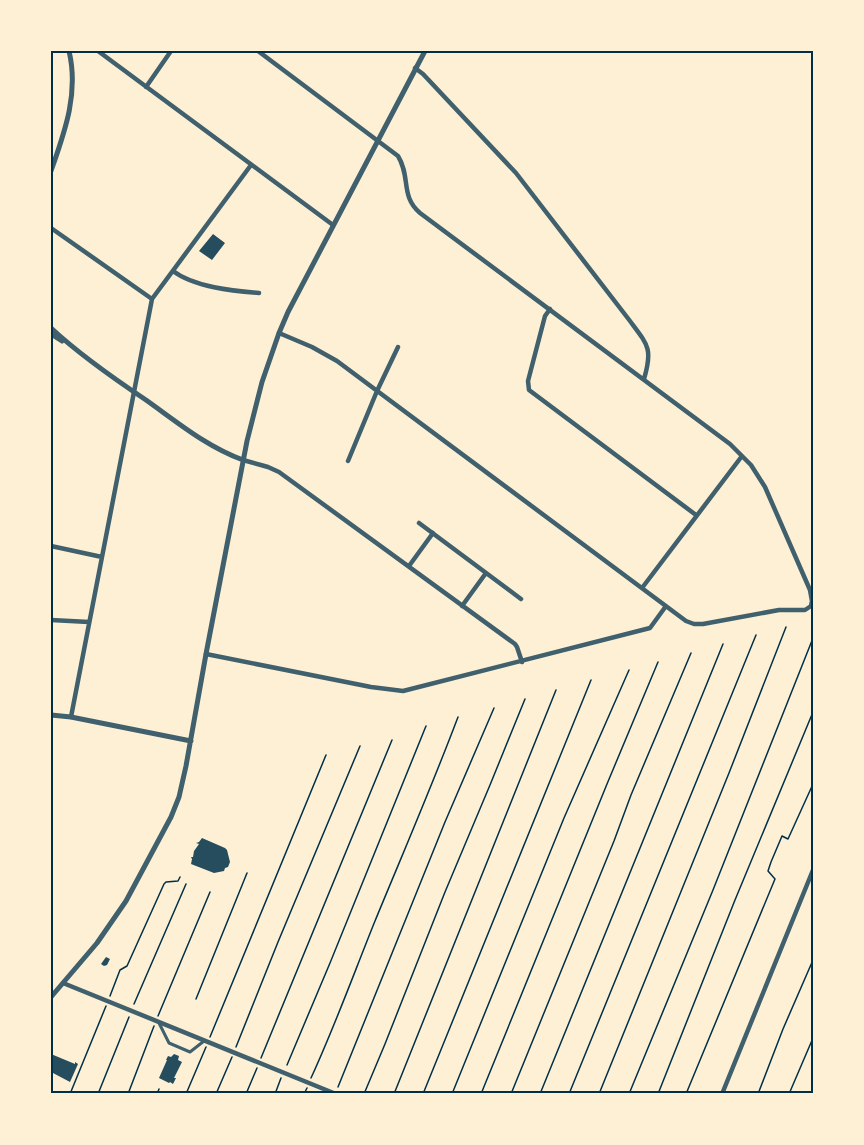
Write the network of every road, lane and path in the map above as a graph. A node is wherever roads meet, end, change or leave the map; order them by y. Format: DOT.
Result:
graph roads {
  1 [pos="69,51"];
  2 [pos="98,51"];
  3 [pos="171,51"];
  4 [pos="258,51"];
  5 [pos="425,51"];
  6 [pos="415,68"];
  7 [pos="146,87"];
  8 [pos="378,141"];
  9 [pos="251,165"];
  10 [pos="51,171"];
  11 [pos="333,225"];
  12 [pos="51,228"];
  13 [pos="173,271"];
  14 [pos="259,294"];
  15 [pos="152,299"];
  16 [pos="550,309"];
  17 [pos="51,328"];
  18 [pos="279,333"];
  19 [pos="51,334"];
  20 [pos="398,347"];
  21 [pos="74,348"];
  22 [pos="644,379"];
  23 [pos="377,391"];
  24 [pos="134,392"];
  25 [pos="742,456"];
  26 [pos="243,460"];
  27 [pos="348,460"];
  28 [pos="696,515"];
  29 [pos="419,523"];
  30 [pos="433,533"];
  31 [pos="51,546"];
  32 [pos="102,557"];
  33 [pos="409,566"];
  34 [pos="486,573"];
  35 [pos="642,588"];
  36 [pos="521,599"];
  37 [pos="812,601"];
  38 [pos="462,606"];
  39 [pos="666,606"];
  40 [pos="51,620"];
  41 [pos="90,622"];
  42 [pos="786,627"];
  43 [pos="756,635"];
  44 [pos="813,638"];
  45 [pos="723,644"];
  46 [pos="206,654"];
  47 [pos="691,654"];
  48 [pos="522,662"];
  49 [pos="658,662"];
  50 [pos="629,670"];
  51 [pos="591,680"];
  52 [pos="556,690"];
  53 [pos="525,699"];
  54 [pos="494,708"];
  55 [pos="813,712"];
  56 [pos="51,715"];
  57 [pos="71,717"];
  58 [pos="458,717"];
  59 [pos="426,726"];
  60 [pos="392,740"];
  61 [pos="191,741"];
  62 [pos="360,746"];
  63 [pos="326,755"];
  64 [pos="813,784"];
  65 [pos="813,870"];
  66 [pos="247,873"];
  67 [pos="180,877"];
  68 [pos="186,884"];
  69 [pos="210,892"];
  70 [pos="813,960"];
  71 [pos="63,983"];
  72 [pos="51,998"];
  73 [pos="196,999"];
  74 [pos="108,1001"];
  75 [pos="131,1011"];
  76 [pos="157,1021"];
  77 [pos="813,1038"];
  78 [pos="206,1041"];
  79 [pos="234,1052"];
  80 [pos="258,1065"];
  81 [pos="284,1072"];
  82 [pos="309,1083"];
  83 [pos="159,1089"];
  84 [pos="69,1094"];
  85 [pos="98,1094"];
  86 [pos="128,1094"];
  87 [pos="157,1094"];
  88 [pos="186,1094"];
  89 [pos="216,1094"];
  90 [pos="246,1094"];
  91 [pos="275,1094"];
  92 [pos="336,1094"];
  93 [pos="364,1094"];
  94 [pos="394,1094"];
  95 [pos="423,1094"];
  96 [pos="452,1094"];
  97 [pos="481,1094"];
  98 [pos="511,1094"];
  99 [pos="540,1094"];
  100 [pos="569,1094"];
  101 [pos="599,1094"];
  102 [pos="629,1094"];
  103 [pos="658,1094"];
  104 [pos="686,1094"];
  105 [pos="722,1094"];
  106 [pos="758,1094"];
  107 [pos="789,1094"];
  1 -- 10 [label="street"];
  2 -- 7 [label="street"];
  3 -- 7 [label="street"];
  4 -- 8 [label="street"];
  5 -- 6 [label="street"];
  6 -- 8 [label="street"];
  6 -- 22 [label="street"];
  7 -- 9 [label="street"];
  8 -- 11 [label="street"];
  8 -- 16 [label="street"];
  9 -- 11 [label="street"];
  9 -- 13 [label="street"];
  11 -- 18 [label="street"];
  12 -- 15 [label="street"];
  13 -- 14 [label="street"];
  13 -- 15 [label="street"];
  15 -- 24 [label="street"];
  16 -- 22 [label="street"];
  16 -- 28 [label="street"];
  17 -- 21 [label="street"];
  18 -- 23 [label="street"];
  18 -- 26 [label="street"];
  19 -- 21 [label="street"];
  20 -- 23 [label="street"];
  21 -- 24 [label="street"];
  22 -- 25 [label="street"];
  23 -- 27 [label="street"];
  23 -- 35 [label="street"];
  24 -- 26 [label="street"];
  24 -- 32 [label="street"];
  25 -- 28 [label="street"];
  25 -- 37 [label="street"];
  26 -- 33 [label="street"];
  26 -- 46 [label="street"];
  28 -- 35 [label="street"];
  29 -- 30 [label="street"];
  30 -- 33 [label="street"];
  30 -- 34 [label="street"];
  31 -- 32 [label="street"];
  32 -- 41 [label="street"];
  33 -- 38 [label="street"];
  34 -- 36 [label="street"];
  34 -- 38 [label="street"];
  35 -- 39 [label="street"];
  37 -- 39 [label="street"];
  38 -- 48 [label="street"];
  39 -- 48 [label="street"];
  40 -- 41 [label="street"];
  41 -- 57 [label="street"];
  42 -- 101 [label="path"];
  43 -- 100 [label="path"];
  44 -- 102 [label="path"];
  45 -- 99 [label="path"];
  46 -- 48 [label="street"];
  46 -- 61 [label="street"];
  47 -- 98 [label="path"];
  49 -- 97 [label="path"];
  50 -- 96 [label="path"];
  51 -- 95 [label="path"];
  52 -- 94 [label="path"];
  53 -- 93 [label="path"];
  54 -- 92 [label="path"];
  55 -- 103 [label="path"];
  56 -- 57 [label="street"];
  57 -- 61 [label="street"];
  58 -- 82 [label="path"];
  59 -- 81 [label="path"];
  60 -- 80 [label="path"];
  61 -- 71 [label="street"];
  62 -- 79 [label="path"];
  63 -- 78 [label="path"];
  64 -- 104 [label="path"];
  65 -- 105 [label="street"];
  66 -- 73 [label="path"];
  67 -- 74 [label="path"];
  68 -- 75 [label="path"];
  69 -- 76 [label="path"];
  70 -- 106 [label="path"];
  71 -- 72 [label="street"];
  71 -- 74 [label="street"];
  74 -- 75 [label="street"];
  74 -- 84 [label="path"];
  75 -- 76 [label="street"];
  75 -- 85 [label="path"];
  76 -- 78 [label="street"];
  76 -- 78 [label="street"];
  76 -- 86 [label="path"];
  77 -- 107 [label="path"];
  78 -- 79 [label="street"];
  78 -- 88 [label="path"];
  79 -- 80 [label="street"];
  79 -- 89 [label="path"];
  80 -- 81 [label="street"];
  80 -- 90 [label="path"];
  81 -- 82 [label="street"];
  81 -- 91 [label="path"];
  82 -- 92 [label="street"];
  83 -- 87 [label="path"];
}
